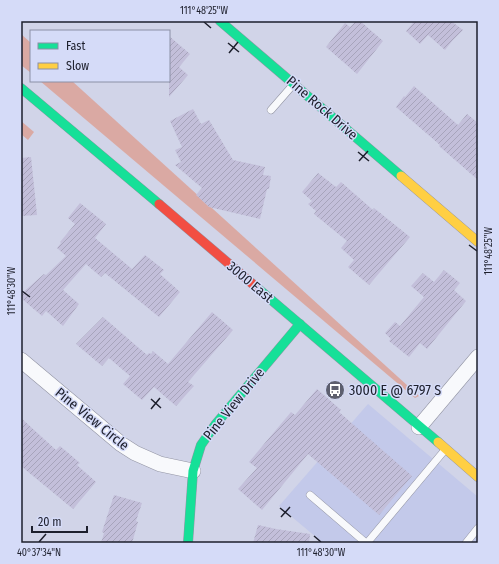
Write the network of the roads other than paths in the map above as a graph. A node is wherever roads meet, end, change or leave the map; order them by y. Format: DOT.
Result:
graph roads {
  1 [pos="220,21"];
  2 [pos="294,84"];
  3 [pos="21,88"];
  4 [pos="271,110"];
  5 [pos="478,242"];
  6 [pos="300,324"];
  7 [pos="478,357"];
  8 [pos="21,360"];
  9 [pos="419,427"];
  10 [pos="446,449"];
  11 [pos="193,471"];
  12 [pos="478,477"];
  13 [pos="310,495"];
  14 [pos="478,528"];
  15 [pos="188,543"];
  16 [pos="367,543"];
  17 [pos="466,543"];
  1 -- 2 [label="main road, Pine Rock Drive"];
  2 -- 4 [label="lane"];
  2 -- 5 [label="main road, Pine Rock Drive"];
  3 -- 6 [label="main road, 3000 East"];
  6 -- 9 [label="main road, 3000 East"];
  6 -- 11 [label="main road, Pine View Drive"];
  7 -- 9 [label="street"];
  8 -- 11 [label="street, Pine View Circle"];
  9 -- 10 [label="main road, 3000 East"];
  10 -- 12 [label="main road, 3000 East"];
  10 -- 16 [label="lane"];
  11 -- 15 [label="main road, Pine View Drive"];
  13 -- 16 [label="lane"];
  14 -- 17 [label="lane"];
}
